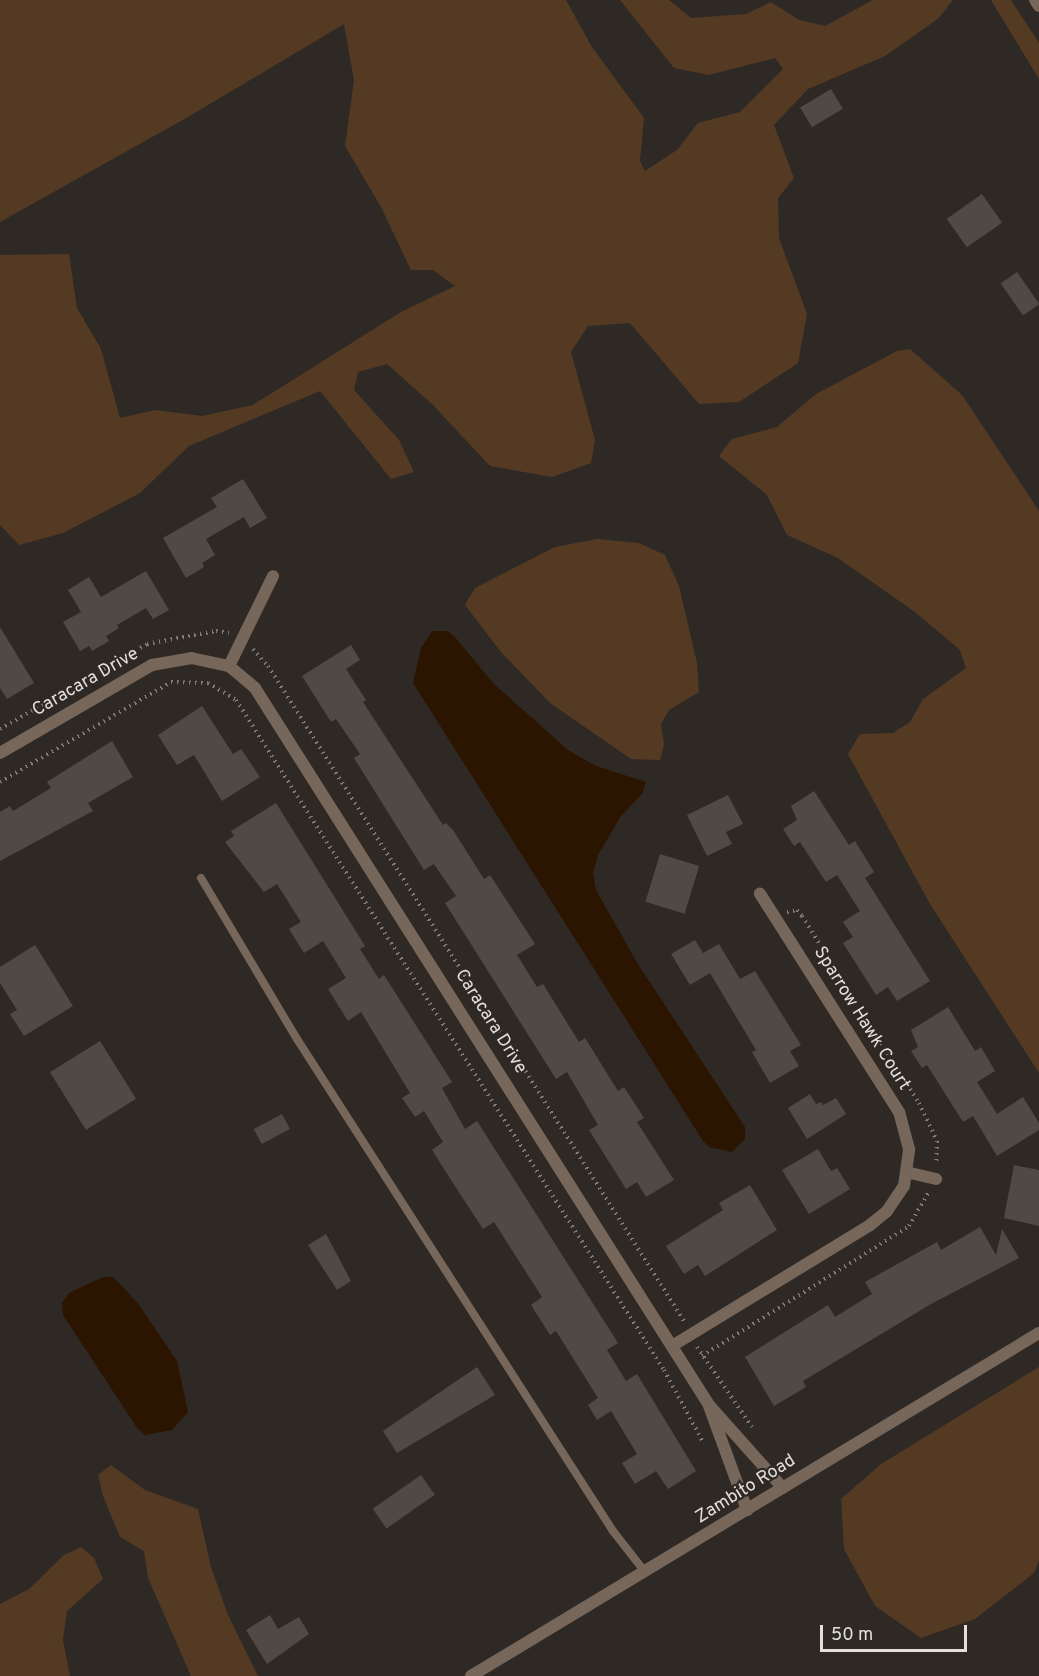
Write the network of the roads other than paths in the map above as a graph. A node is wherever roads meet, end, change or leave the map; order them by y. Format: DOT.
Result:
graph roads {
  1 [pos="1035,0"];
  2 [pos="1039,6"];
  3 [pos="273,576"];
  4 [pos="229,666"];
  5 [pos="0,753"];
  6 [pos="201,878"];
  7 [pos="760,894"];
  8 [pos="906,1172"];
  9 [pos="936,1179"];
  10 [pos="1039,1333"];
  11 [pos="672,1346"];
  12 [pos="709,1405"];
  13 [pos="783,1488"];
  14 [pos="747,1510"];
  15 [pos="645,1572"];
  16 [pos="471,1676"];
  1 -- 2 [label="street"];
  3 -- 4 [label="street"];
  4 -- 5 [label="street, Caracara Drive"];
  4 -- 11 [label="street, Caracara Drive"];
  6 -- 15 [label="lane"];
  7 -- 8 [label="street, Sparrow Hawk Court"];
  8 -- 9 [label="street"];
  8 -- 11 [label="street, Sparrow Hawk Court"];
  10 -- 13 [label="street, Zambito Road"];
  11 -- 12 [label="street, Caracara Drive"];
  12 -- 13 [label="street, Caracara Drive"];
  12 -- 14 [label="street, Caracara Drive"];
  13 -- 14 [label="street, Zambito Road"];
  14 -- 15 [label="street, Zambito Road"];
  15 -- 16 [label="street, Zambito Road"];
}
